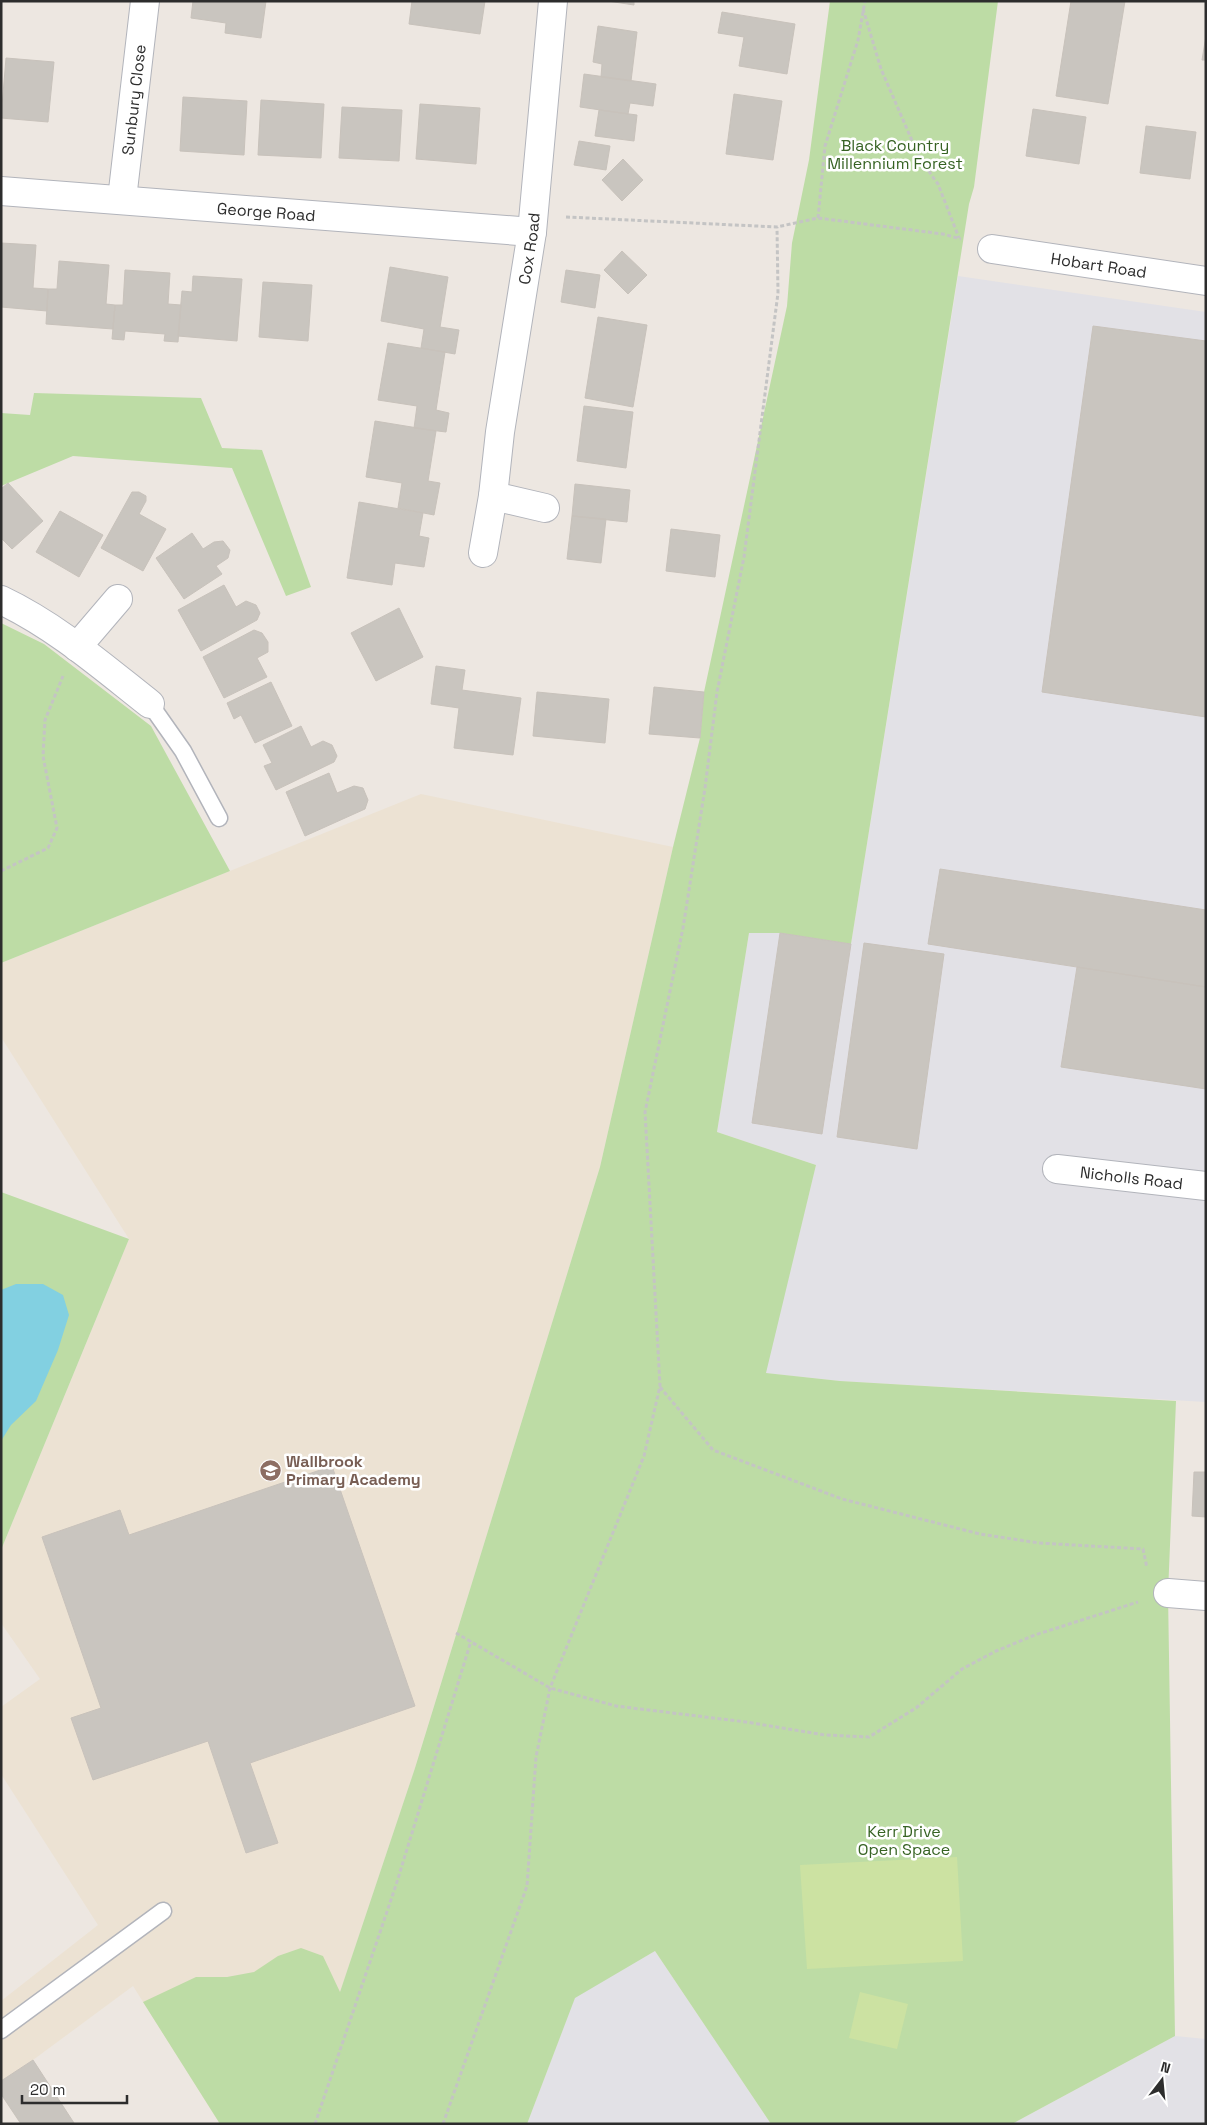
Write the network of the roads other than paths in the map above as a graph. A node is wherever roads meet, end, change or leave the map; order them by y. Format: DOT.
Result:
graph roads {
  1 [pos="145,1"];
  2 [pos="553,1"];
  3 [pos="1,191"];
  4 [pos="122,199"];
  5 [pos="532,232"];
  6 [pos="992,249"];
  7 [pos="1206,281"];
  8 [pos="493,496"];
  9 [pos="545,508"];
  10 [pos="483,553"];
  11 [pos="118,599"];
  12 [pos="1,600"];
  13 [pos="77,647"];
  14 [pos="150,704"];
  15 [pos="219,818"];
  16 [pos="1057,1169"];
  17 [pos="1206,1186"];
  18 [pos="1168,1593"];
  19 [pos="1206,1596"];
  20 [pos="164,1911"];
  21 [pos="1,2030"];
  1 -- 4 [label="street, Sunbury Close"];
  2 -- 5 [label="street, Cox Road"];
  3 -- 4 [label="street, George Road"];
  4 -- 5 [label="street, George Road"];
  5 -- 8 [label="street, Cox Road"];
  6 -- 7 [label="street, Hobart Road"];
  8 -- 9 [label="street"];
  8 -- 10 [label="street, Cox Road"];
  11 -- 13 [label="street"];
  12 -- 13 [label="street"];
  13 -- 14 [label="street"];
  14 -- 15 [label="lane"];
  16 -- 17 [label="street, Nicholls Road"];
  18 -- 19 [label="street"];
  20 -- 21 [label="lane"];
}
